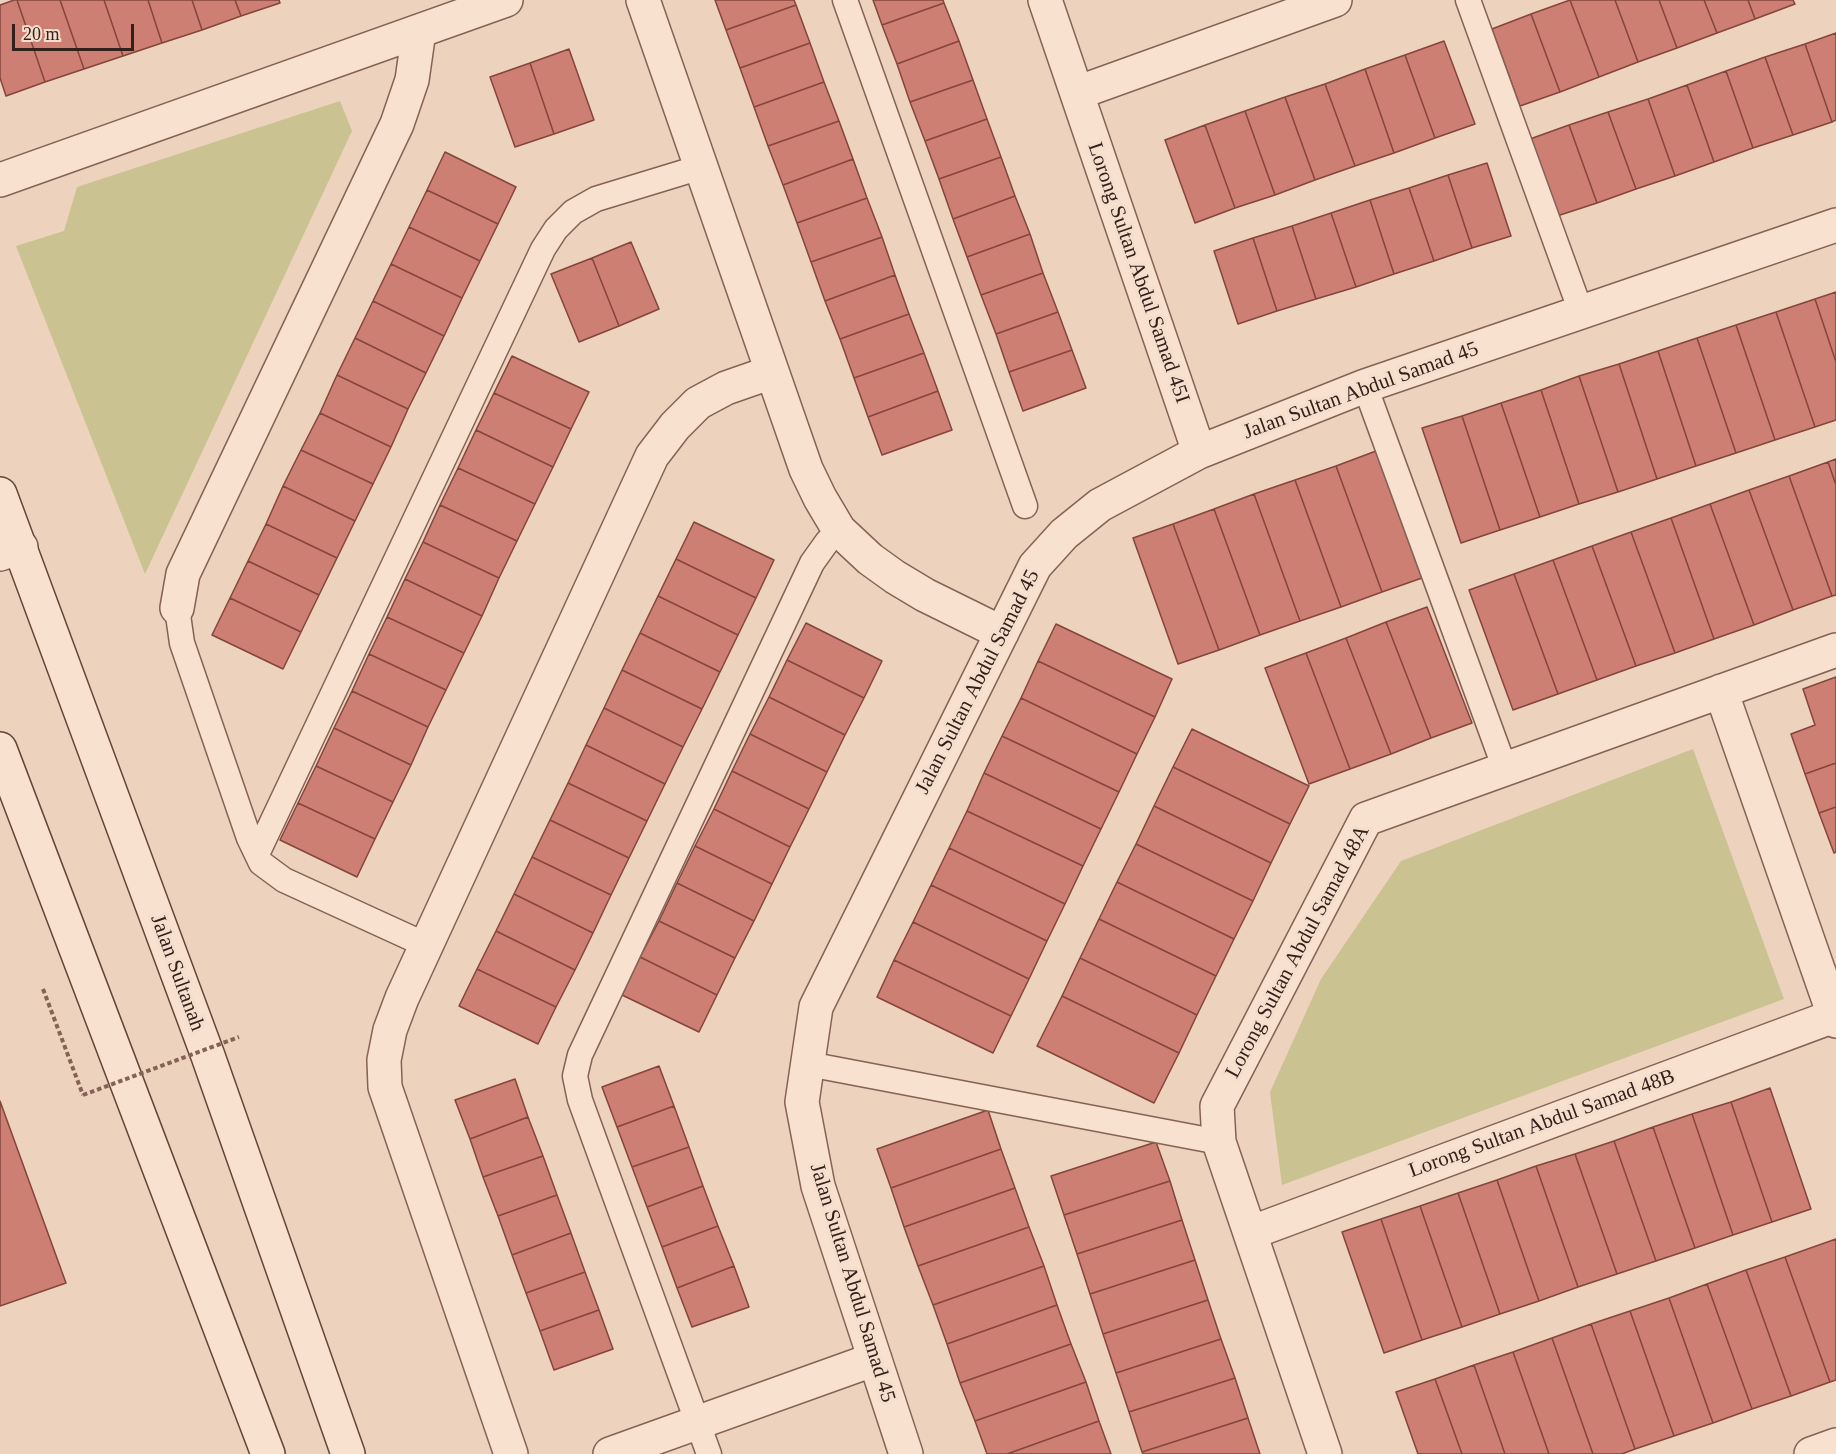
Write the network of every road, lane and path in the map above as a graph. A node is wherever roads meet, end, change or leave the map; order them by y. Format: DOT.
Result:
graph roads {
  1 [pos="644,0"];
  2 [pos="845,0"];
  3 [pos="1046,0"];
  4 [pos="1335,0"];
  5 [pos="1468,0"];
  6 [pos="495,2"];
  7 [pos="419,31"];
  8 [pos="1077,93"];
  9 [pos="701,167"];
  10 [pos="0,180"];
  11 [pos="1836,225"];
  12 [pos="1581,312"];
  13 [pos="772,372"];
  14 [pos="1365,386"];
  15 [pos="1199,452"];
  16 [pos="0,494"];
  17 [pos="1025,506"];
  18 [pos="839,530"];
  19 [pos="10,550"];
  20 [pos="177,608"];
  21 [pos="1002,633"];
  22 [pos="1836,650"];
  23 [pos="1721,691"];
  24 [pos="0,749"];
  25 [pos="1505,769"];
  26 [pos="257,854"];
  27 [pos="426,945"];
  28 [pos="44,989"];
  29 [pos="1835,1018"];
  30 [pos="239,1037"];
  31 [pos="808,1064"];
  32 [pos="1219,1142"];
  33 [pos="1250,1233"];
  34 [pos="875,1359"];
  35 [pos="698,1422"];
  36 [pos="1836,1445"];
  37 [pos="268,1454"];
  38 [pos="348,1454"];
  39 [pos="511,1454"];
  40 [pos="610,1454"];
  41 [pos="709,1454"];
  42 [pos="906,1454"];
  43 [pos="1325,1454"];
  44 [pos="1811,1454"];
  1 -- 9 [label="street"];
  2 -- 17 [label="lane"];
  3 -- 8 [label="street, Lorong Sultan Abdul Samad 45I"];
  4 -- 8 [label="street"];
  5 -- 12 [label="lane"];
  6 -- 7 [label="street"];
  7 -- 10 [label="street"];
  7 -- 20 [label="street"];
  8 -- 15 [label="street, Lorong Sultan Abdul Samad 45I"];
  9 -- 13 [label="street"];
  9 -- 26 [label="lane"];
  11 -- 12 [label="street, Jalan Sultan Abdul Samad 45"];
  12 -- 14 [label="street, Jalan Sultan Abdul Samad 45"];
  13 -- 18 [label="street"];
  13 -- 27 [label="street"];
  14 -- 15 [label="street, Jalan Sultan Abdul Samad 45"];
  14 -- 25 [label="lane"];
  15 -- 21 [label="street, Jalan Sultan Abdul Samad 45"];
  16 -- 19 [label="street, Jalan Sultanah"];
  18 -- 21 [label="street"];
  18 -- 35 [label="lane"];
  19 -- 38 [label="street, Jalan Sultanah"];
  20 -- 26 [label="lane"];
  21 -- 31 [label="street, Jalan Sultan Abdul Samad 45"];
  22 -- 23 [label="street, Lorong Sultan Abdul Samad 48A"];
  23 -- 25 [label="street, Lorong Sultan Abdul Samad 48A"];
  23 -- 29 [label="street"];
  24 -- 37 [label="street"];
  25 -- 32 [label="street, Lorong Sultan Abdul Samad 48A"];
  26 -- 27 [label="lane"];
  27 -- 39 [label="street"];
  28 -- 30 [label="path, bridge"];
  29 -- 33 [label="street, Lorong Sultan Abdul Samad 48B"];
  31 -- 32 [label="lane"];
  31 -- 34 [label="street, Jalan Sultan Abdul Samad 45"];
  32 -- 33 [label="street, Lorong Sultan Abdul Samad 48A"];
  33 -- 43 [label="street, Lorong Sultan Abdul Samad 48A"];
  34 -- 35 [label="street"];
  34 -- 42 [label="street, Jalan Sultan Abdul Samad 45"];
  35 -- 40 [label="street"];
  35 -- 41 [label="lane"];
  36 -- 44 [label="street"];
}
